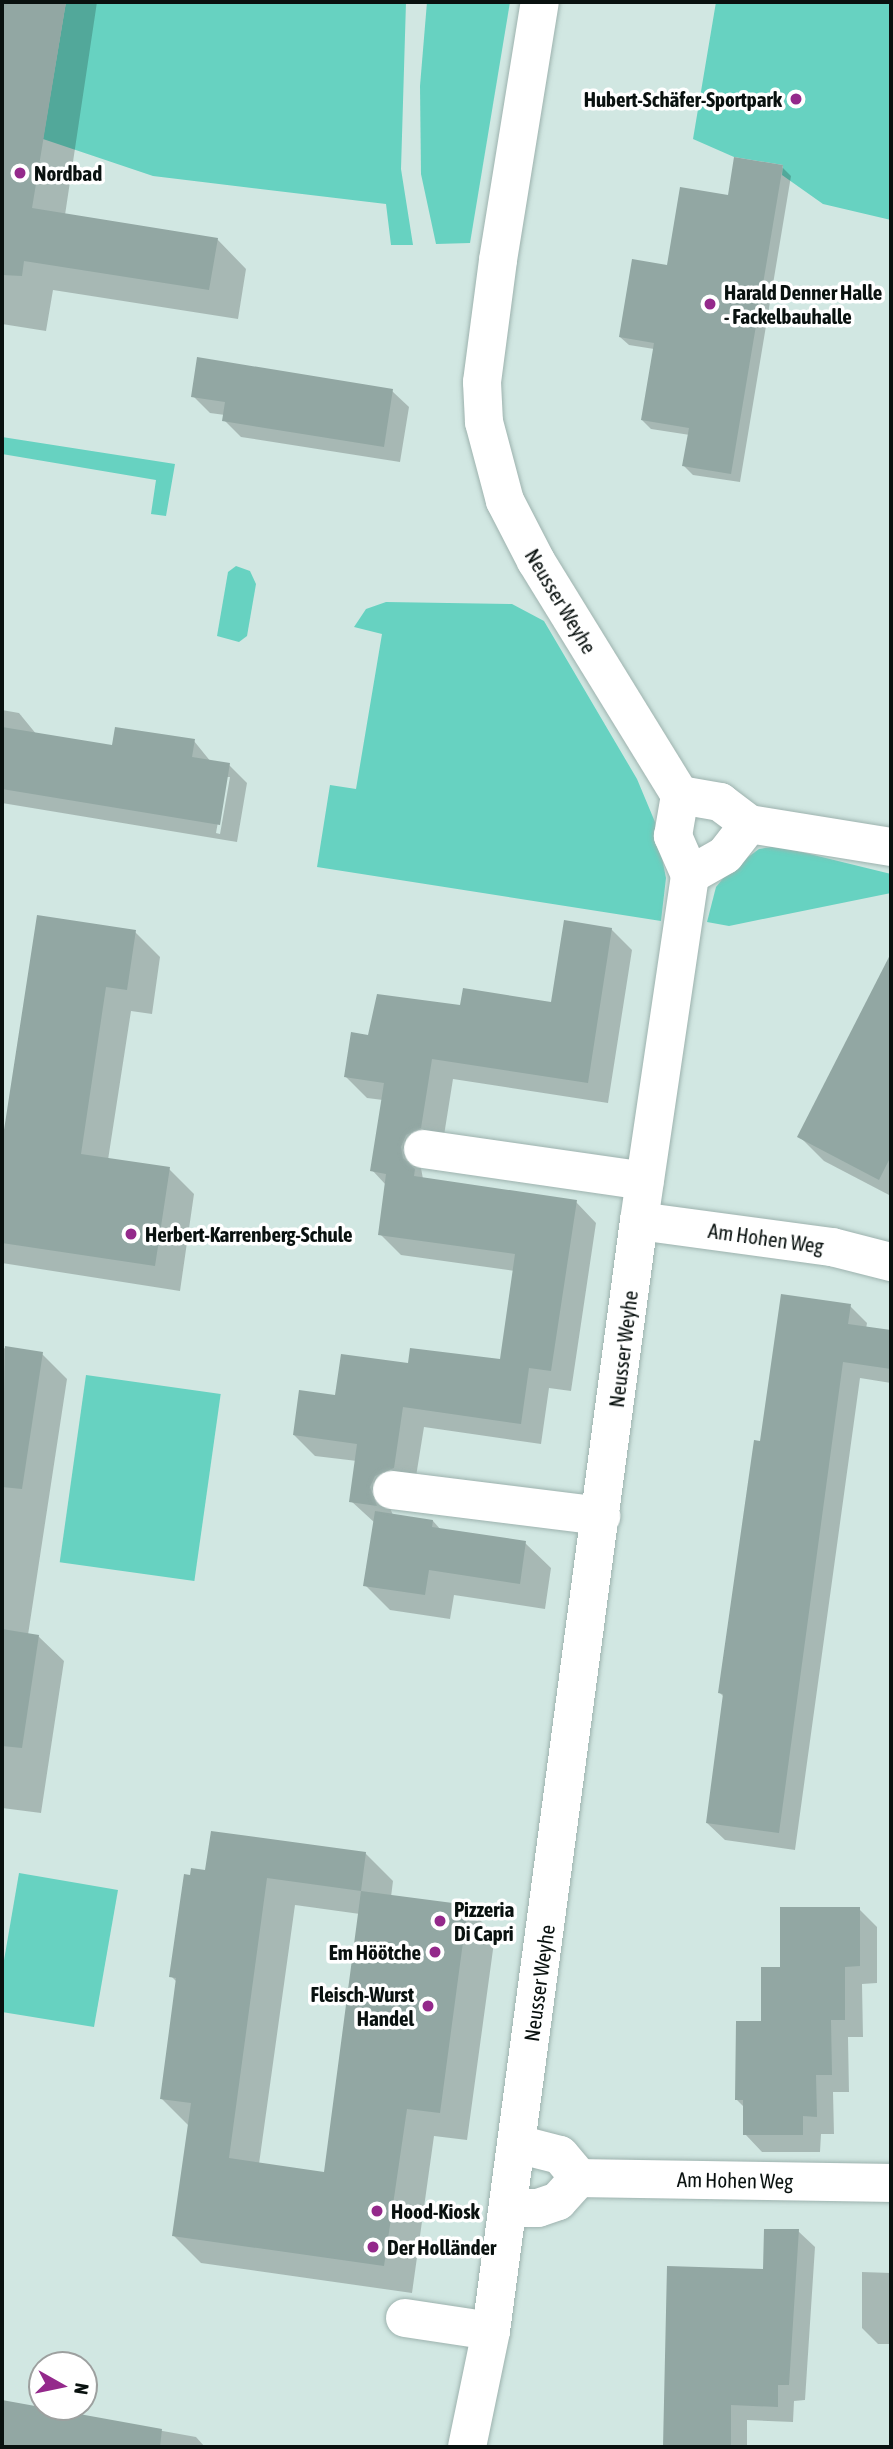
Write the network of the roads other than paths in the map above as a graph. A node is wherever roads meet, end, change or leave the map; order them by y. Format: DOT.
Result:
graph roads {
  1 [pos="540,2"];
  2 [pos="680,795"];
  3 [pos="749,824"];
  4 [pos="891,848"];
  5 [pos="690,875"];
  6 [pos="423,1149"];
  7 [pos="645,1181"];
  8 [pos="639,1220"];
  9 [pos="891,1262"];
  10 [pos="392,1490"];
  11 [pos="601,1517"];
  12 [pos="517,2144"];
  13 [pos="579,2178"];
  14 [pos="891,2183"];
  15 [pos="509,2208"];
  16 [pos="405,2318"];
  17 [pos="491,2331"];
  18 [pos="467,2447"];
  1 -- 2 [label="street, Neusser Weyhe"];
  2 -- 3 [label="street"];
  2 -- 5 [label="street"];
  3 -- 4 [label="street"];
  3 -- 5 [label="street"];
  5 -- 7 [label="street, Neusser Weyhe"];
  6 -- 7 [label="street"];
  7 -- 8 [label="street, Neusser Weyhe"];
  8 -- 9 [label="street, Am Hohen Weg"];
  8 -- 11 [label="street, Neusser Weyhe"];
  10 -- 11 [label="street"];
  11 -- 12 [label="street, Neusser Weyhe"];
  12 -- 13 [label="street"];
  12 -- 15 [label="street, Neusser Weyhe"];
  13 -- 14 [label="street, Am Hohen Weg"];
  13 -- 15 [label="street"];
  15 -- 17 [label="street, Neusser Weyhe"];
  16 -- 17 [label="street"];
  17 -- 18 [label="street, Neusser Weyhe"];
}
